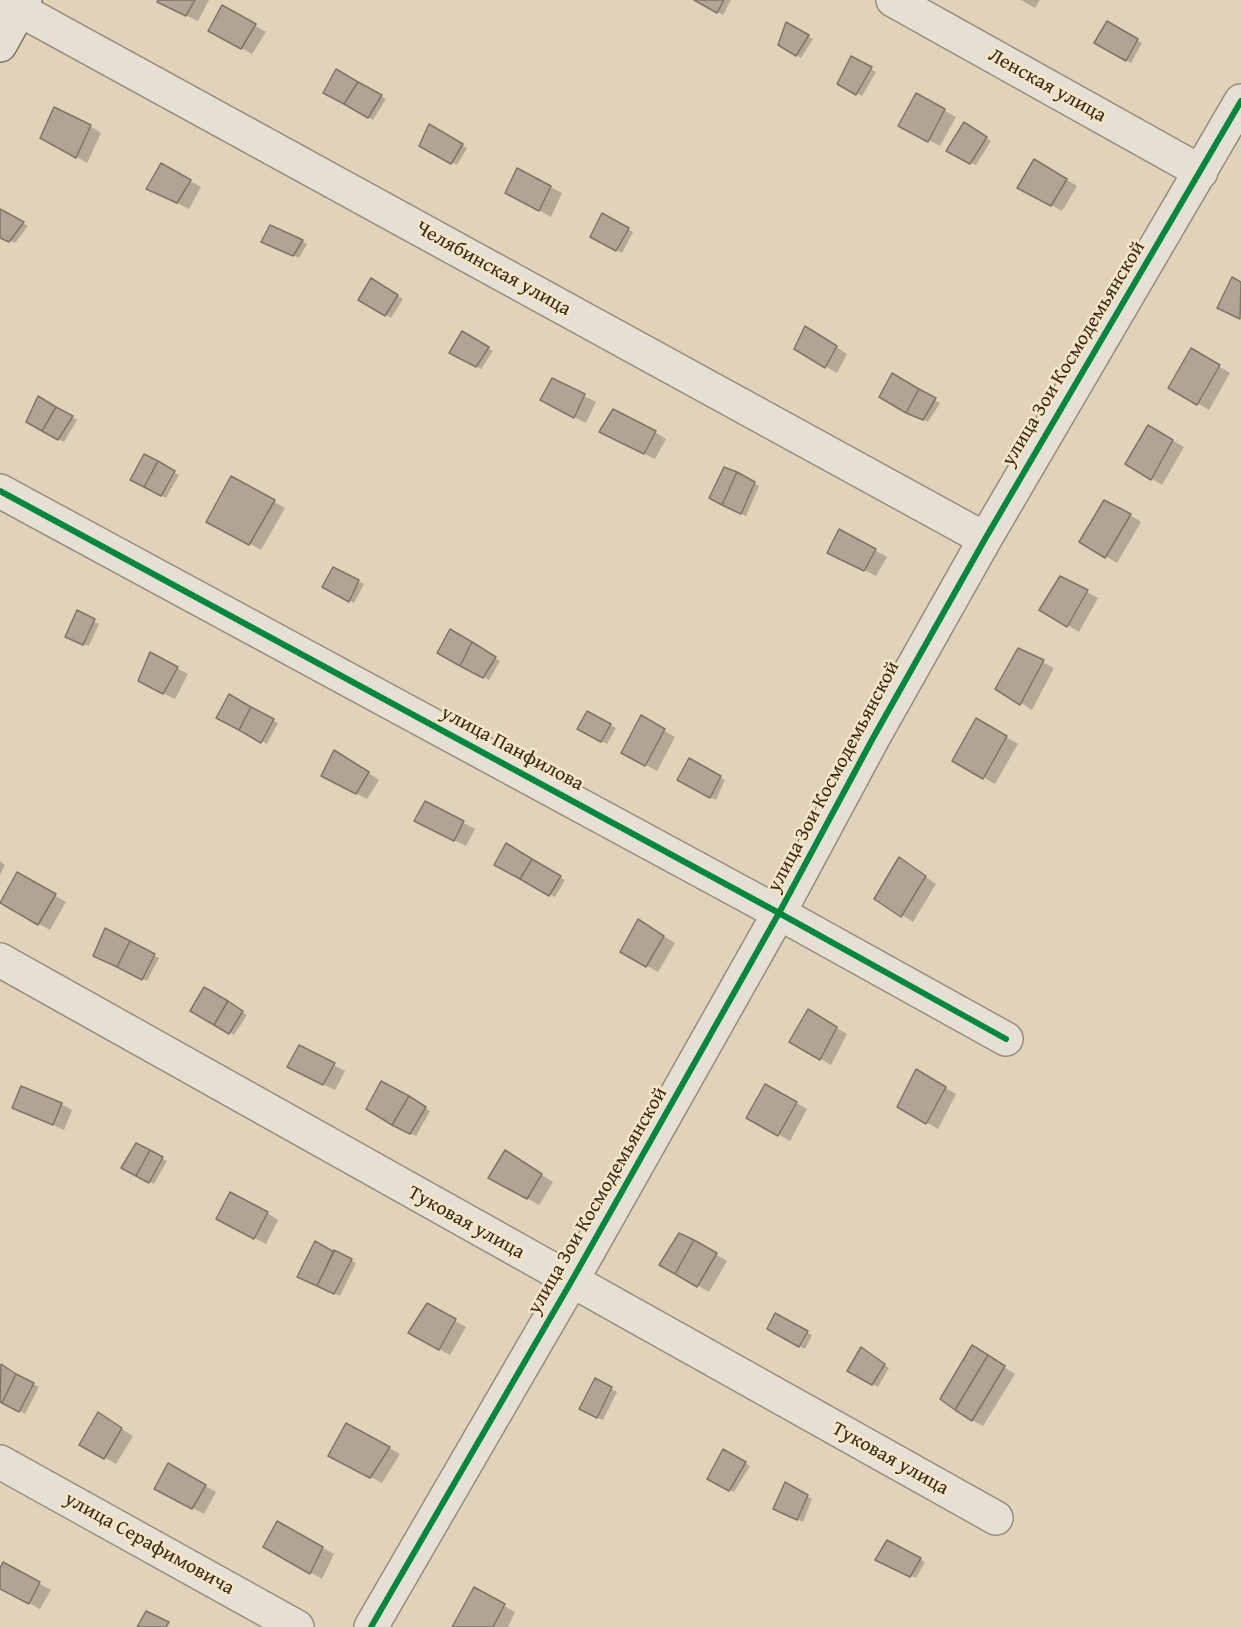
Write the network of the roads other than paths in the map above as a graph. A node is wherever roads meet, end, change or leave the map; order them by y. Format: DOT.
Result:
graph roads {
  1 [pos="893,0"];
  2 [pos="15,3"];
  3 [pos="0,45"];
  4 [pos="1241,101"];
  5 [pos="1201,172"];
  6 [pos="0,491"];
  7 [pos="985,539"];
  8 [pos="779,913"];
  9 [pos="0,960"];
  10 [pos="1006,1039"];
  11 [pos="572,1282"];
  12 [pos="0,1462"];
  13 [pos="996,1518"];
  14 [pos="297,1627"];
  15 [pos="370,1627"];
  1 -- 5 [label="street, Ленская улица"];
  2 -- 3 [label="street"];
  2 -- 7 [label="street, Челябинская улица"];
  4 -- 5 [label="street, улица Зои Космодемьянской"];
  5 -- 7 [label="street, улица Зои Космодемьянской"];
  6 -- 8 [label="street, улица Панфилова"];
  7 -- 8 [label="street, улица Зои Космодемьянской"];
  8 -- 10 [label="street, улица Панфилова"];
  8 -- 11 [label="street, улица Зои Космодемьянской"];
  9 -- 11 [label="street, Туковая улица"];
  11 -- 13 [label="street, Туковая улица"];
  11 -- 15 [label="street, улица Зои Космодемьянской"];
  12 -- 14 [label="street, улица Серафимовича"];
}
